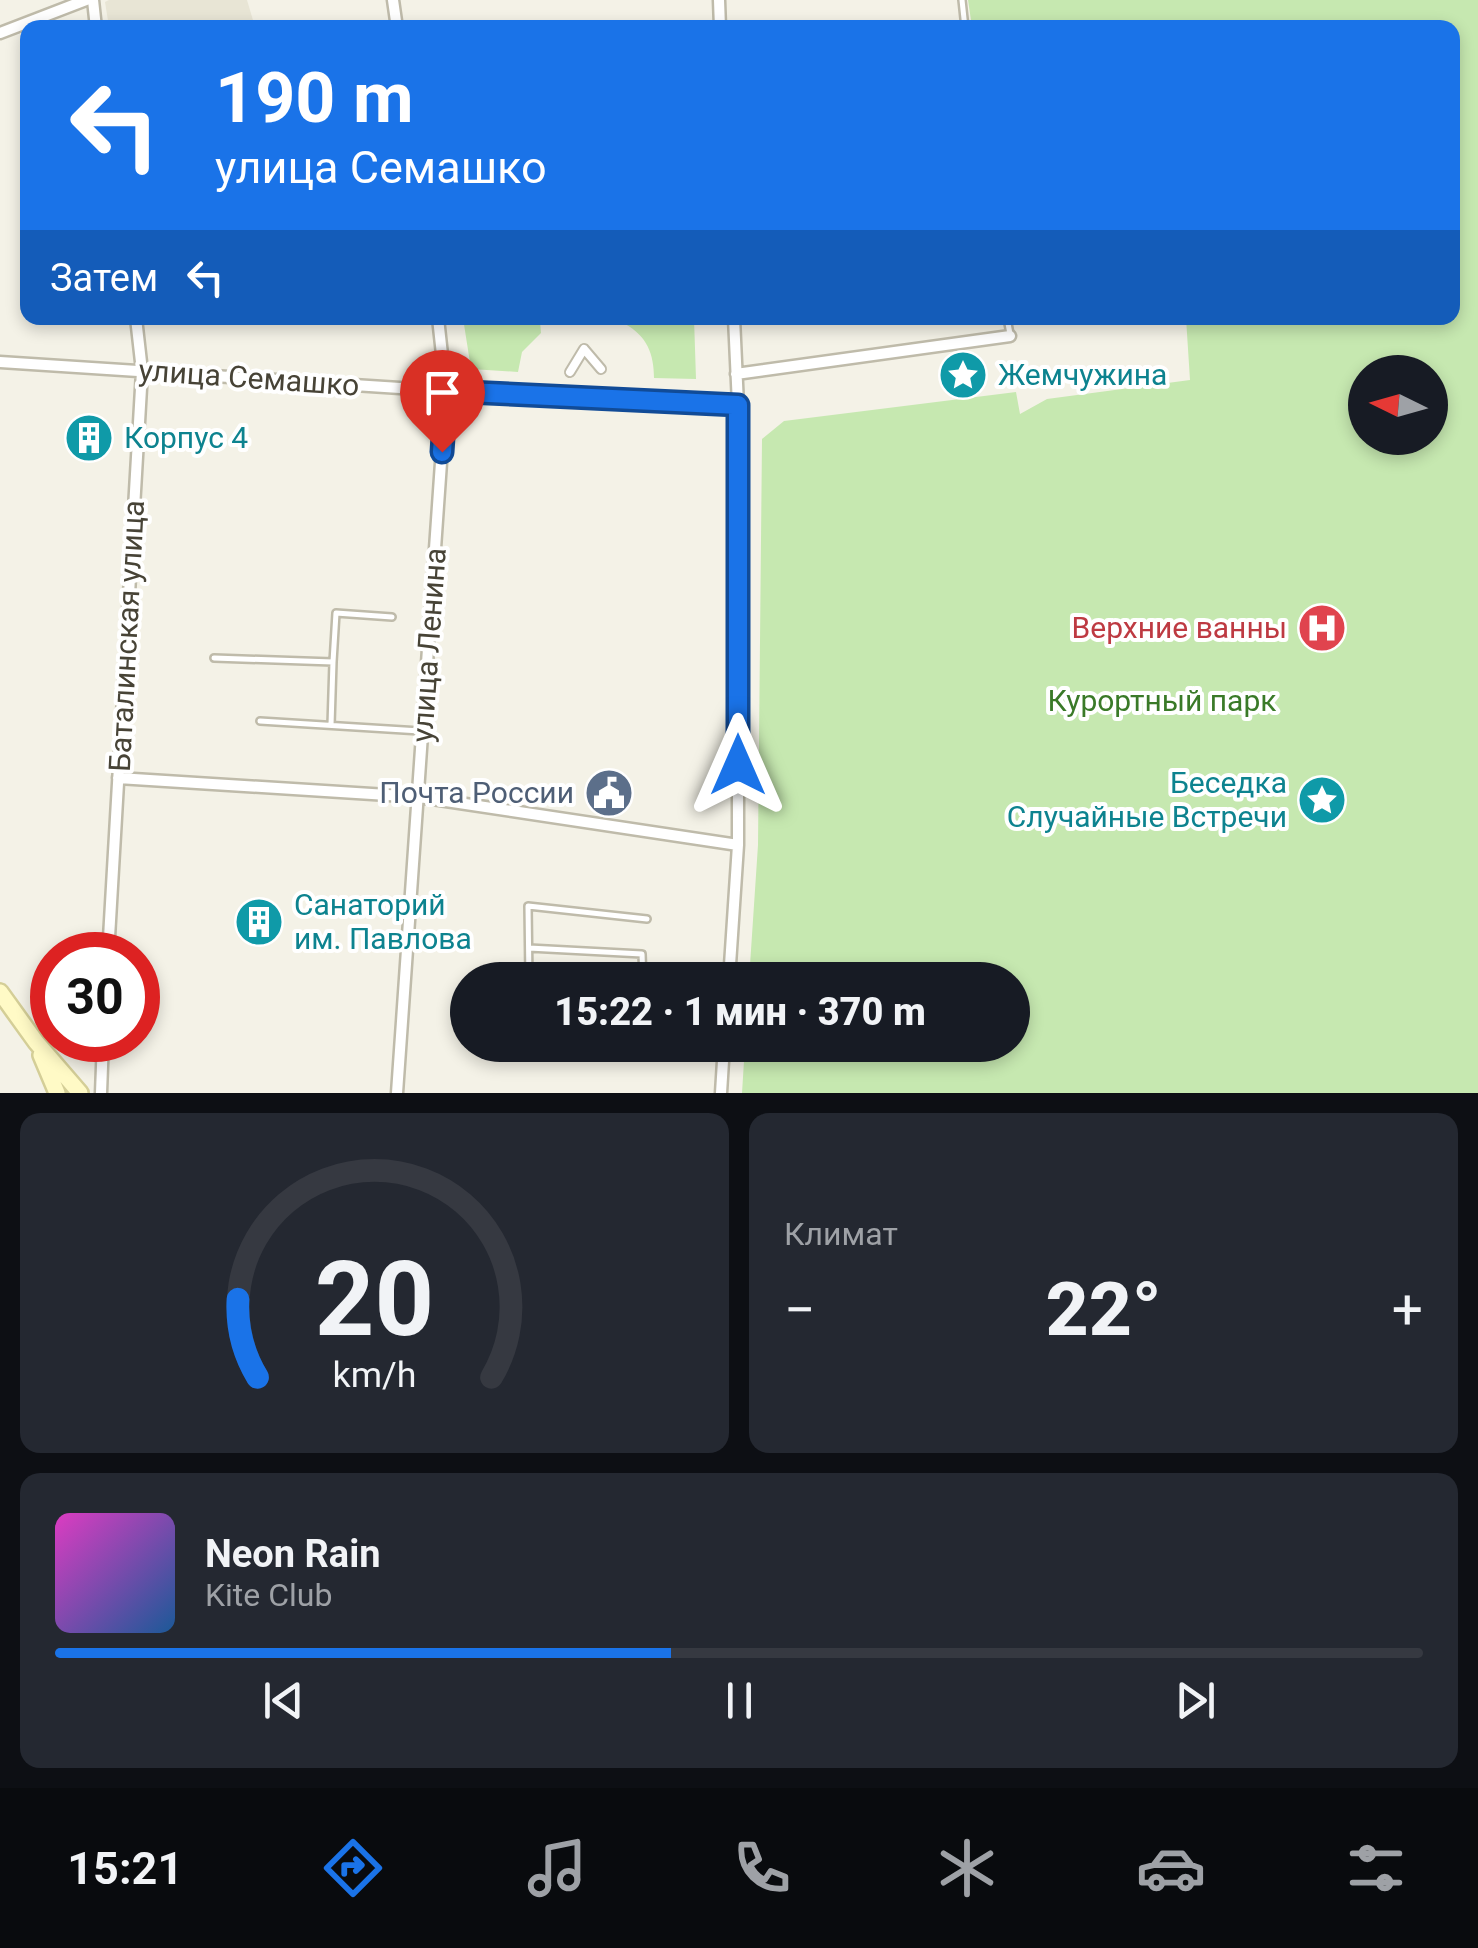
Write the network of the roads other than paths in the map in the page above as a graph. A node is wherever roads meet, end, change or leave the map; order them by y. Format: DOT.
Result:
graph roads {
  1 [pos="89,0"];
  2 [pos="35,20"];
  3 [pos="137,325"];
  4 [pos="439,325"];
  5 [pos="734,325"];
  6 [pos="1008,325"];
  7 [pos="1010,336"];
  8 [pos="0,362"];
  9 [pos="600,369"];
  10 [pos="142,371"];
  11 [pos="570,372"];
  12 [pos="736,374"];
  13 [pos="446,391"];
  14 [pos="738,405"];
  15 [pos="392,617"];
  16 [pos="214,658"];
  17 [pos="333,662"];
  18 [pos="260,721"];
  19 [pos="331,725"];
  20 [pos="424,731"];
  21 [pos="118,778"];
  22 [pos="419,797"];
  23 [pos="738,845"];
  24 [pos="647,919"];
  25 [pos="109,932"];
  26 [pos="528,948"];
  27 [pos="528,962"];
  28 [pos="642,962"];
  29 [pos="729,962"];
  30 [pos="0,992"];
  31 [pos="30,1034"];
  32 [pos="44,1062"];
  33 [pos="53,1062"];
  34 [pos="102,1062"];
  35 [pos="723,1062"];
  36 [pos="56,1093"];
  37 [pos="80,1093"];
  38 [pos="101,1093"];
  39 [pos="397,1093"];
  40 [pos="721,1093"];
  1 -- 2 [label="street"];
  3 -- 10 [label="street, Баталинская улица"];
  4 -- 13 [label="street, улица Ленина"];
  5 -- 12 [label="street"];
  6 -- 7 [label="lane"];
  7 -- 12 [label="street"];
  8 -- 10 [label="street, улица Семашко"];
  9 -- 11 [label="street"];
  10 -- 13 [label="street, улица Семашко"];
  10 -- 21 [label="street, Баталинская улица"];
  12 -- 14 [label="street"];
  13 -- 14 [label="street, улица Семашко"];
  13 -- 20 [label="street, улица Ленина"];
  14 -- 23 [label="street"];
  15 -- 17 [label="lane"];
  16 -- 17 [label="lane"];
  17 -- 19 [label="lane"];
  18 -- 19 [label="lane"];
  19 -- 20 [label="lane"];
  20 -- 22 [label="street, улица Ленина"];
  21 -- 22 [label="street"];
  21 -- 25 [label="street, Баталинская улица"];
  22 -- 23 [label="street"];
  22 -- 39 [label="street, улица Ленина"];
  23 -- 29 [label="street"];
  24 -- 26 [label="lane"];
  26 -- 27 [label="lane"];
  26 -- 28 [label="lane"];
  30 -- 31 [label="main road"];
  32 -- 36 [label="main road"];
  33 -- 37 [label="main road"];
  34 -- 38 [label="street"];
  35 -- 40 [label="street"];
}
